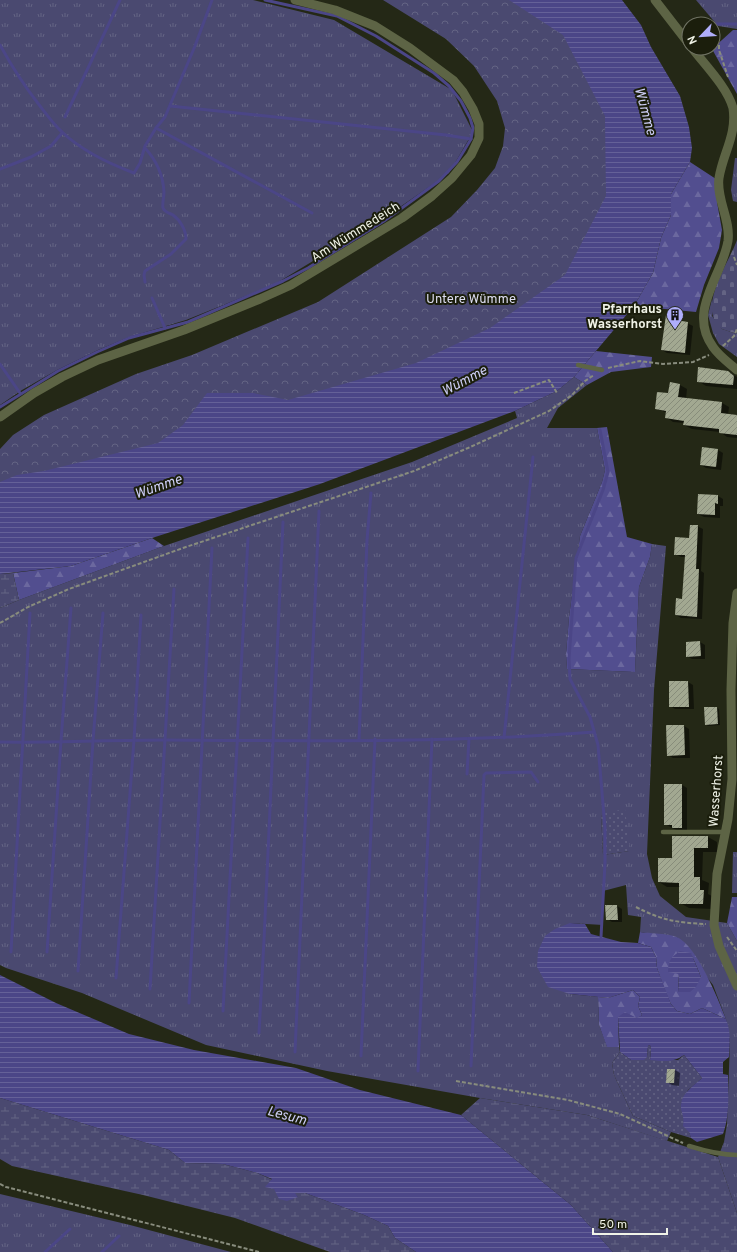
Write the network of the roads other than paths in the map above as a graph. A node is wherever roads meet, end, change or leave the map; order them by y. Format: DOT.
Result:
graph roads {
  1 [pos="295,0"];
  2 [pos="655,0"];
  3 [pos="681,34"];
  4 [pos="698,56"];
  5 [pos="578,365"];
  6 [pos="602,370"];
  7 [pos="737,370"];
  8 [pos="0,417"];
  9 [pos="737,593"];
  10 [pos="663,832"];
  11 [pos="726,832"];
  12 [pos="737,986"];
  13 [pos="689,1146"];
  14 [pos="737,1154"];
  1 -- 8 [label="street, Am Wümmedeich"];
  2 -- 3 [label="street"];
  4 -- 7 [label="street"];
  5 -- 6 [label="lane"];
  9 -- 11 [label="street, Wasserhorst"];
  10 -- 11 [label="lane"];
  11 -- 12 [label="street, Wasserhorst"];
  13 -- 14 [label="lane"];
}
